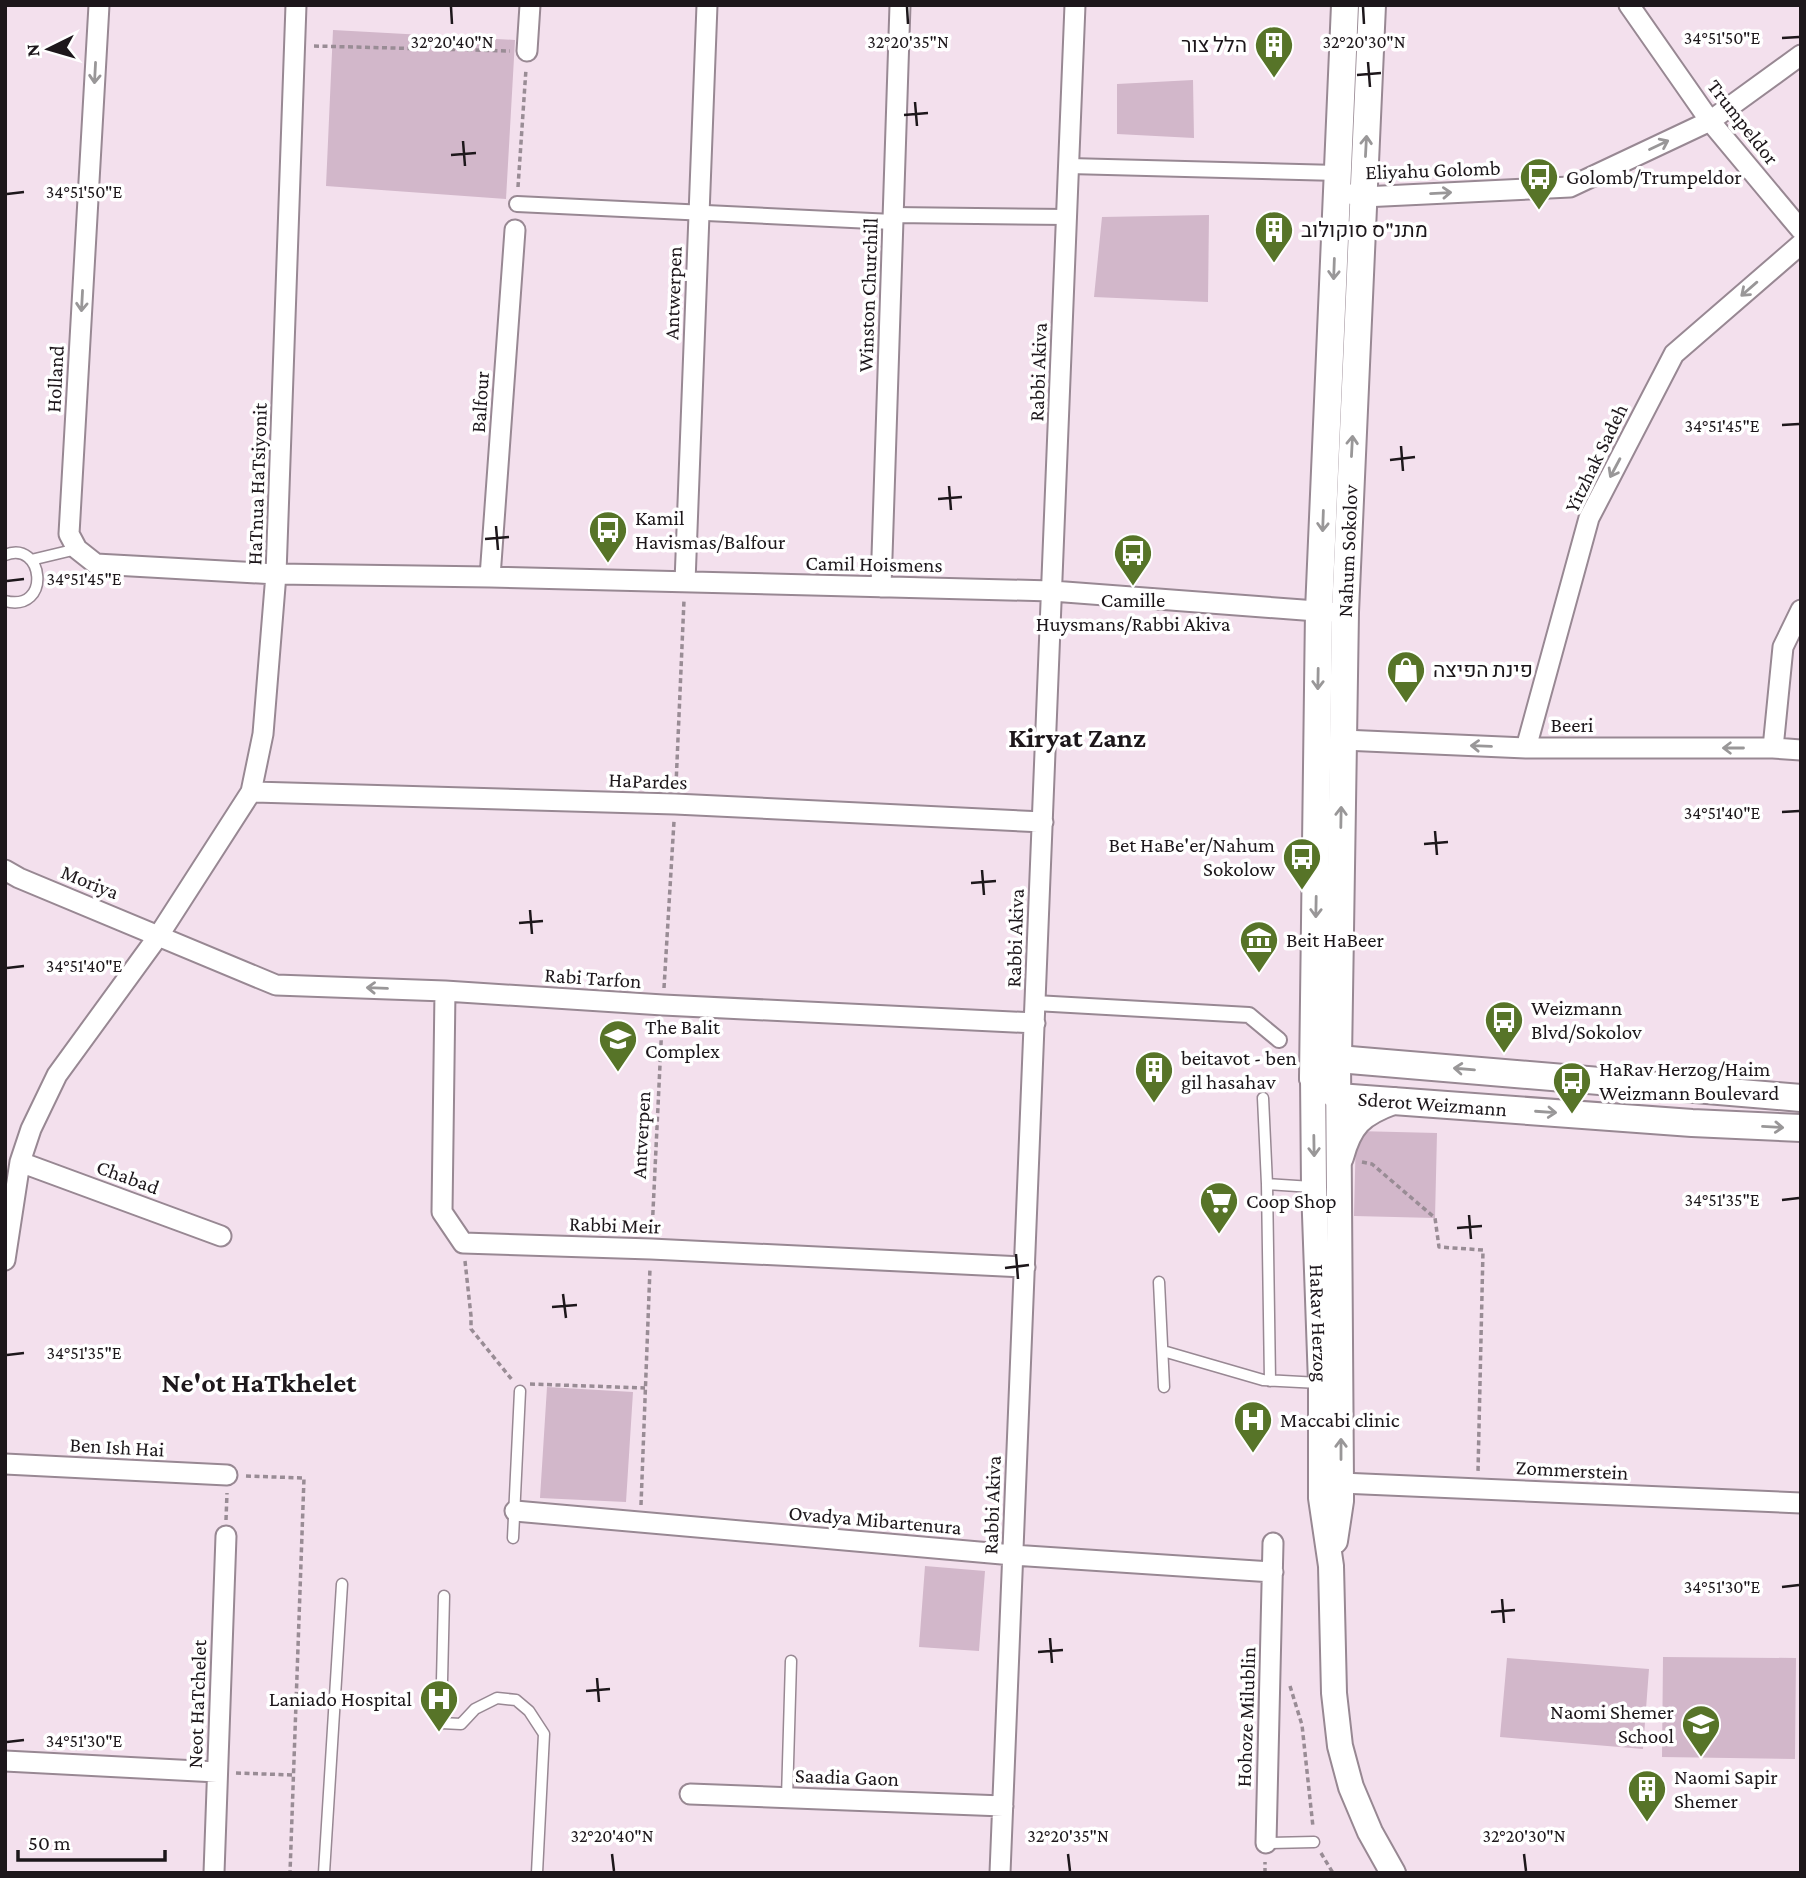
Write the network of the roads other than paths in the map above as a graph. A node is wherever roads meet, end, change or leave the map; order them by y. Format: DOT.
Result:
graph roads {
  1 [pos="99,5"];
  2 [pos="296,5"];
  3 [pos="530,5"];
  4 [pos="707,5"];
  5 [pos="900,5"];
  6 [pos="1075,5"];
  7 [pos="1345,5"];
  8 [pos="1373,5"];
  9 [pos="1629,5"];
  10 [pos="527,51"];
  11 [pos="1801,55"];
  12 [pos="1710,121"];
  13 [pos="1069,166"];
  14 [pos="1338,173"];
  15 [pos="1363,197"];
  16 [pos="517,204"];
  17 [pos="699,212"];
  18 [pos="1067,217"];
  19 [pos="893,218"];
  20 [pos="514,230"];
  21 [pos="1801,230"];
  22 [pos="1801,244"];
  23 [pos="73,542"];
  24 [pos="5,555"];
  25 [pos="31,560"];
  26 [pos="276,574"];
  27 [pos="490,577"];
  28 [pos="685,582"];
  29 [pos="881,587"];
  30 [pos="1052,591"];
  31 [pos="5,601"];
  32 [pos="1801,610"];
  33 [pos="1332,612"];
  34 [pos="1343,740"];
  35 [pos="1526,748"];
  36 [pos="1773,748"];
  37 [pos="1801,750"];
  38 [pos="251,792"];
  39 [pos="1043,822"];
  40 [pos="5,870"];
  41 [pos="159,935"];
  42 [pos="445,991"];
  43 [pos="1337,1007"];
  44 [pos="1035,1013"];
  45 [pos="1279,1040"];
  46 [pos="1338,1059"];
  47 [pos="1401,1063"];
  48 [pos="1313,1078"];
  49 [pos="1338,1097"];
  50 [pos="1264,1098"];
  51 [pos="1801,1098"];
  52 [pos="1393,1101"];
  53 [pos="1801,1128"];
  54 [pos="1340,1157"];
  55 [pos="20,1162"];
  56 [pos="1267,1184"];
  57 [pos="1314,1187"];
  58 [pos="221,1236"];
  59 [pos="5,1260"];
  60 [pos="1025,1267"];
  61 [pos="1159,1282"];
  62 [pos="1163,1351"];
  63 [pos="1270,1381"];
  64 [pos="1321,1383"];
  65 [pos="517,1387"];
  66 [pos="1164,1387"];
  67 [pos="5,1464"];
  68 [pos="228,1475"];
  69 [pos="1342,1483"];
  70 [pos="1801,1503"];
  71 [pos="515,1511"];
  72 [pos="226,1536"];
  73 [pos="513,1538"];
  74 [pos="1273,1543"];
  75 [pos="1013,1555"];
  76 [pos="1331,1566"];
  77 [pos="1273,1572"];
  78 [pos="342,1584"];
  79 [pos="444,1597"];
  80 [pos="791,1661"];
  81 [pos="5,1761"];
  82 [pos="217,1772"];
  83 [pos="690,1794"];
  84 [pos="787,1798"];
  85 [pos="1003,1806"];
  86 [pos="1314,1842"];
  87 [pos="1266,1843"];
  88 [pos="214,1873"];
  89 [pos="324,1873"];
  90 [pos="537,1873"];
  91 [pos="1000,1873"];
  92 [pos="1393,1873"];
  1 -- 23 [label="street, Holland, one-way"];
  2 -- 26 [label="street, HaTnua HaTsiyonit"];
  3 -- 10 [label="street"];
  4 -- 17 [label="street, Antwerpen"];
  5 -- 19 [label="street, Winston Churchill"];
  6 -- 13 [label="street, Rabbi Akiva"];
  7 -- 14 [label="main road, Nahum Sokolov"];
  15 -- 8 [label="main road, Nahum Sokolov, one-way"];
  9 -- 12 [label="street, Trumpeldor"];
  11 -- 12 [label="street, Eliyahu Golomb"];
  15 -- 12 [label="street, Eliyahu Golomb, one-way"];
  12 -- 21 [label="street, Trumpeldor"];
  13 -- 14 [label="street"];
  13 -- 18 [label="street, Rabbi Akiva"];
  14 -- 15 [label="street, Eliyahu Golomb"];
  14 -- 33 [label="main road, Nahum Sokolov, one-way"];
  33 -- 15 [label="main road, Nahum Sokolov, one-way"];
  16 -- 17 [label="street"];
  17 -- 19 [label="street"];
  17 -- 28 [label="street, Antwerpen"];
  18 -- 19 [label="street"];
  18 -- 30 [label="street, Rabbi Akiva"];
  19 -- 29 [label="street, Winston Churchill"];
  20 -- 27 [label="street, Balfour"];
  22 -- 35 [label="street, Yitzhak Sadeh, one-way"];
  23 -- 25 [label="lane"];
  23 -- 26 [label="street"];
  24 -- 25 [label="lane"];
  25 -- 31 [label="lane"];
  26 -- 27 [label="street, Camil Hoismens"];
  26 -- 38 [label="street, HaTnua HaTsiyonit"];
  27 -- 28 [label="street, Camil Hoismens"];
  28 -- 29 [label="street, Camil Hoismens"];
  29 -- 30 [label="street, Camil Hoismens"];
  30 -- 33 [label="street, Camil Hoismens"];
  30 -- 39 [label="street, Rabbi Akiva"];
  32 -- 36 [label="street"];
  33 -- 34 [label="main road, Nahum Sokolov"];
  33 -- 48 [label="main road, Nahum Sokolov, one-way"];
  35 -- 34 [label="street, Beeri, one-way"];
  43 -- 34 [label="main road, Nahum Sokolov, one-way"];
  36 -- 35 [label="street, Beeri, one-way"];
  36 -- 37 [label="street, Beeri"];
  38 -- 39 [label="street, HaPardes"];
  38 -- 41 [label="street, HaTnua HaTsiyonit"];
  39 -- 44 [label="street, Rabbi Akiva"];
  40 -- 41 [label="street, Moriya"];
  42 -- 41 [label="street, Rabi Tarfon, one-way"];
  41 -- 55 [label="street, HaTnua HaTsiyonit"];
  42 -- 44 [label="street, Rabi Tarfon"];
  42 -- 60 [label="street, Rabbi Meir"];
  43 -- 46 [label="main road, Nahum Sokolov"];
  43 -- 47 [label="main road"];
  44 -- 45 [label="street"];
  44 -- 60 [label="street, Rabbi Akiva"];
  46 -- 47 [label="main road, Sderot Weizmann"];
  46 -- 48 [label="main road"];
  46 -- 49 [label="street, Nahum Sokolov"];
  51 -- 47 [label="main road, Sderot Weizmann, one-way"];
  48 -- 49 [label="main road, Sderot Weizmann"];
  48 -- 57 [label="street, HaRav Herzog, one-way"];
  49 -- 52 [label="main road, Sderot Weizmann"];
  49 -- 54 [label="street, HaRav Herzog"];
  50 -- 56 [label="lane"];
  52 -- 53 [label="main road, Sderot Weizmann, one-way"];
  52 -- 54 [label="main road"];
  69 -- 54 [label="street, HaRav Herzog, one-way"];
  55 -- 58 [label="street, Chabad"];
  55 -- 59 [label="street, HaTnua HaTsiyonit"];
  56 -- 57 [label="lane"];
  56 -- 63 [label="lane"];
  57 -- 64 [label="street, HaRav Herzog"];
  60 -- 75 [label="street, Rabbi Akiva"];
  61 -- 62 [label="lane"];
  62 -- 63 [label="lane"];
  62 -- 66 [label="lane"];
  63 -- 64 [label="lane"];
  64 -- 76 [label="street, HaRav Herzog"];
  65 -- 71 [label="lane"];
  67 -- 68 [label="street, Ben Ish Hai"];
  69 -- 70 [label="street, Zommerstein"];
  69 -- 76 [label="street, HaRav Herzog"];
  71 -- 73 [label="lane"];
  71 -- 75 [label="street, Ovadya Mibartenura"];
  72 -- 82 [label="street, Neot HaTchelet"];
  74 -- 77 [label="street, Hohoze Milublin"];
  75 -- 77 [label="street, Ovadya Mibartenura"];
  75 -- 85 [label="street, Rabbi Akiva"];
  76 -- 92 [label="street, HaRav Herzog"];
  77 -- 87 [label="street, Hohoze Milublin"];
  78 -- 89 [label="lane"];
  79 -- 90 [label="lane"];
  80 -- 84 [label="lane"];
  81 -- 82 [label="street"];
  82 -- 88 [label="street, Neot HaTchelet"];
  83 -- 84 [label="street, Saadia Gaon"];
  84 -- 85 [label="street, Saadia Gaon"];
  85 -- 91 [label="street, Rabbi Akiva"];
  86 -- 87 [label="lane, Hohoze Milublin"];
}
